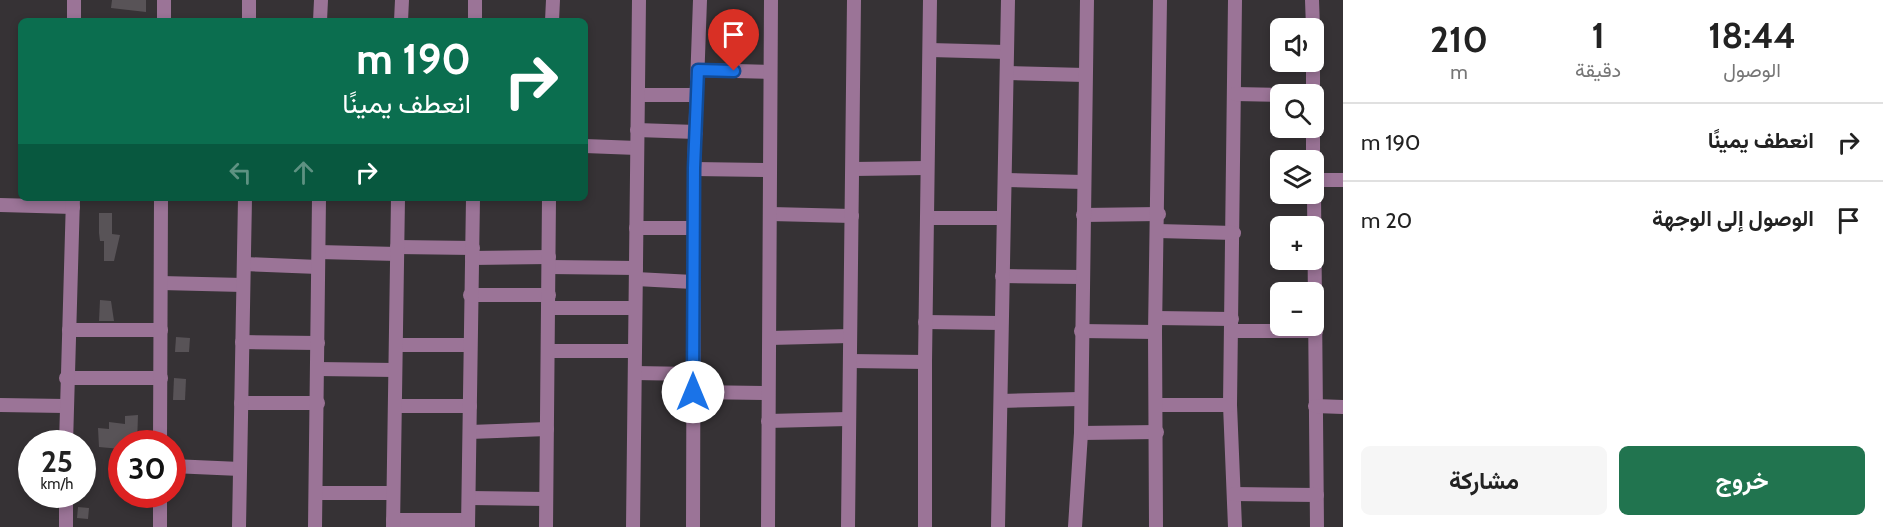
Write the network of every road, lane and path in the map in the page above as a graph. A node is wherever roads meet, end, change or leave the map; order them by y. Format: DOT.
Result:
graph roads {
  1 [pos="74,0"];
  2 [pos="164,0"];
  3 [pos="249,0"];
  4 [pos="321,0"];
  5 [pos="402,0"];
  6 [pos="475,0"];
  7 [pos="553,0"];
  8 [pos="639,0"];
  9 [pos="700,0"];
  10 [pos="771,0"];
  11 [pos="854,0"];
  12 [pos="930,0"];
  13 [pos="1008,0"];
  14 [pos="1087,0"];
  15 [pos="1160,0"];
  16 [pos="1235,0"];
  17 [pos="1312,0"];
  18 [pos="74,18"];
  19 [pos="164,18"];
  20 [pos="249,18"];
  21 [pos="320,18"];
  22 [pos="401,18"];
  23 [pos="475,18"];
  24 [pos="552,18"];
  25 [pos="1312,18"];
  26 [pos="930,50"];
  27 [pos="1006,51"];
  28 [pos="698,70"];
  29 [pos="770,72"];
  30 [pos="1007,74"];
  31 [pos="1085,75"];
  32 [pos="638,94"];
  33 [pos="698,94"];
  34 [pos="1235,94"];
  35 [pos="1270,95"];
  36 [pos="637,130"];
  37 [pos="696,132"];
  38 [pos="588,146"];
  39 [pos="637,148"];
  40 [pos="694,168"];
  41 [pos="927,168"];
  42 [pos="853,169"];
  43 [pos="770,170"];
  44 [pos="1005,180"];
  45 [pos="1324,180"];
  46 [pos="1343,180"];
  47 [pos="1083,182"];
  48 [pos="161,201"];
  49 [pos="244,201"];
  50 [pos="319,201"];
  51 [pos="398,201"];
  52 [pos="473,201"];
  53 [pos="549,201"];
  54 [pos="73,202"];
  55 [pos="1314,204"];
  56 [pos="0,205"];
  57 [pos="771,214"];
  58 [pos="1159,214"];
  59 [pos="1083,215"];
  60 [pos="852,216"];
  61 [pos="927,218"];
  62 [pos="1003,218"];
  63 [pos="636,228"];
  64 [pos="693,228"];
  65 [pos="1158,231"];
  66 [pos="1234,233"];
  67 [pos="397,250"];
  68 [pos="319,252"];
  69 [pos="473,253"];
  70 [pos="549,262"];
  71 [pos="245,264"];
  72 [pos="318,267"];
  73 [pos="636,274"];
  74 [pos="1002,276"];
  75 [pos="1082,278"];
  76 [pos="693,282"];
  77 [pos="1315,282"];
  78 [pos="161,283"];
  79 [pos="243,285"];
  80 [pos="470,295"];
  81 [pos="549,301"];
  82 [pos="635,308"];
  83 [pos="926,322"];
  84 [pos="1000,323"];
  85 [pos="1156,325"];
  86 [pos="1232,325"];
  87 [pos="1270,328"];
  88 [pos="69,330"];
  89 [pos="161,330"];
  90 [pos="1081,331"];
  91 [pos="850,336"];
  92 [pos="1316,336"];
  93 [pos="770,338"];
  94 [pos="242,342"];
  95 [pos="318,343"];
  96 [pos="396,345"];
  97 [pos="470,345"];
  98 [pos="549,351"];
  99 [pos="635,351"];
  100 [pos="850,361"];
  101 [pos="925,362"];
  102 [pos="317,369"];
  103 [pos="395,370"];
  104 [pos="635,373"];
  105 [pos="693,374"];
  106 [pos="66,378"];
  107 [pos="161,378"];
  108 [pos="693,392"];
  109 [pos="768,393"];
  110 [pos="1079,399"];
  111 [pos="1000,401"];
  112 [pos="241,403"];
  113 [pos="318,404"];
  114 [pos="0,405"];
  115 [pos="1156,405"];
  116 [pos="1230,405"];
  117 [pos="65,406"];
  118 [pos="396,406"];
  119 [pos="470,406"];
  120 [pos="1316,406"];
  121 [pos="1343,407"];
  122 [pos="848,420"];
  123 [pos="768,421"];
  124 [pos="547,429"];
  125 [pos="66,430"];
  126 [pos="160,430"];
  127 [pos="470,432"];
  128 [pos="1157,432"];
  129 [pos="1081,433"];
  130 [pos="186,467"];
  131 [pos="240,469"];
  132 [pos="393,493"];
  133 [pos="316,494"];
  134 [pos="1234,494"];
  135 [pos="1317,495"];
  136 [pos="469,498"];
  137 [pos="546,499"];
  138 [pos="66,508"];
  139 [pos="160,508"];
  140 [pos="393,523"];
  141 [pos="468,523"];
  142 [pos="66,527"];
  143 [pos="160,527"];
  144 [pos="239,527"];
  145 [pos="315,527"];
  146 [pos="546,527"];
  147 [pos="633,527"];
  148 [pos="693,527"];
  149 [pos="768,527"];
  150 [pos="848,527"];
  151 [pos="925,527"];
  152 [pos="998,527"];
  153 [pos="1075,527"];
  154 [pos="1156,527"];
  155 [pos="1235,527"];
  156 [pos="1317,527"];
  1 -- 18 [label="street"];
  2 -- 19 [label="street"];
  3 -- 20 [label="street"];
  4 -- 21 [label="street"];
  5 -- 22 [label="street"];
  6 -- 23 [label="street"];
  7 -- 24 [label="street"];
  8 -- 32 [label="street"];
  9 -- 28 [label="street"];
  10 -- 29 [label="street"];
  11 -- 42 [label="street"];
  12 -- 26 [label="street"];
  13 -- 27 [label="street"];
  14 -- 31 [label="street"];
  15 -- 58 [label="street"];
  16 -- 34 [label="street"];
  17 -- 25 [label="street"];
  26 -- 27 [label="street"];
  26 -- 41 [label="street"];
  27 -- 30 [label="street"];
  28 -- 29 [label="street"];
  28 -- 33 [label="street"];
  29 -- 43 [label="street"];
  30 -- 31 [label="street"];
  30 -- 44 [label="street"];
  31 -- 47 [label="street"];
  32 -- 33 [label="street"];
  32 -- 36 [label="street"];
  33 -- 37 [label="street"];
  34 -- 35 [label="street"];
  34 -- 66 [label="street"];
  36 -- 37 [label="street"];
  36 -- 39 [label="street"];
  37 -- 40 [label="street"];
  38 -- 39 [label="street"];
  39 -- 63 [label="street"];
  40 -- 43 [label="street"];
  40 -- 64 [label="street"];
  41 -- 42 [label="street"];
  41 -- 61 [label="street"];
  42 -- 60 [label="street"];
  43 -- 57 [label="street"];
  44 -- 47 [label="street"];
  44 -- 62 [label="street"];
  45 -- 46 [label="street"];
  47 -- 59 [label="street"];
  48 -- 78 [label="street"];
  49 -- 71 [label="street"];
  50 -- 68 [label="street"];
  51 -- 67 [label="street"];
  52 -- 69 [label="street"];
  53 -- 70 [label="street"];
  54 -- 56 [label="street"];
  54 -- 88 [label="street"];
  55 -- 77 [label="street"];
  57 -- 60 [label="street"];
  57 -- 93 [label="street"];
  58 -- 59 [label="street"];
  58 -- 65 [label="street"];
  59 -- 75 [label="street"];
  60 -- 91 [label="street"];
  61 -- 62 [label="street"];
  61 -- 83 [label="street"];
  62 -- 74 [label="street"];
  63 -- 64 [label="street"];
  63 -- 73 [label="street"];
  64 -- 76 [label="street"];
  65 -- 66 [label="street"];
  65 -- 85 [label="street"];
  66 -- 86 [label="street"];
  67 -- 68 [label="street"];
  67 -- 69 [label="street"];
  67 -- 96 [label="street"];
  68 -- 72 [label="street"];
  69 -- 70 [label="street"];
  69 -- 80 [label="street"];
  70 -- 73 [label="street"];
  70 -- 81 [label="street"];
  71 -- 72 [label="street"];
  71 -- 79 [label="street"];
  72 -- 95 [label="street"];
  73 -- 76 [label="street"];
  73 -- 82 [label="street"];
  74 -- 75 [label="street"];
  74 -- 84 [label="street"];
  75 -- 90 [label="street"];
  76 -- 105 [label="street"];
  78 -- 79 [label="street"];
  78 -- 89 [label="street"];
  79 -- 94 [label="street"];
  80 -- 81 [label="street"];
  80 -- 97 [label="street"];
  81 -- 82 [label="street"];
  81 -- 98 [label="street"];
  82 -- 99 [label="street"];
  83 -- 84 [label="street"];
  83 -- 101 [label="street"];
  84 -- 111 [label="street"];
  85 -- 86 [label="street"];
  85 -- 90 [label="street"];
  85 -- 115 [label="street"];
  86 -- 87 [label="street"];
  86 -- 116 [label="street"];
  88 -- 89 [label="street"];
  88 -- 106 [label="street"];
  89 -- 107 [label="street"];
  90 -- 110 [label="street"];
  91 -- 93 [label="street"];
  91 -- 100 [label="street"];
  92 -- 120 [label="street"];
  93 -- 109 [label="street"];
  94 -- 95 [label="street"];
  94 -- 112 [label="street"];
  95 -- 102 [label="street"];
  96 -- 97 [label="street"];
  96 -- 103 [label="street"];
  97 -- 119 [label="street"];
  98 -- 99 [label="street"];
  98 -- 124 [label="street"];
  99 -- 104 [label="street"];
  100 -- 101 [label="street"];
  100 -- 122 [label="street"];
  101 -- 151 [label="street"];
  102 -- 103 [label="street"];
  102 -- 113 [label="street"];
  103 -- 118 [label="street"];
  104 -- 105 [label="street"];
  104 -- 147 [label="street"];
  105 -- 108 [label="street"];
  106 -- 107 [label="street"];
  106 -- 117 [label="street"];
  107 -- 126 [label="street"];
  108 -- 109 [label="street"];
  108 -- 148 [label="street"];
  109 -- 123 [label="street"];
  110 -- 111 [label="street"];
  110 -- 129 [label="street"];
  111 -- 152 [label="street"];
  112 -- 113 [label="street"];
  112 -- 131 [label="street"];
  113 -- 133 [label="street"];
  114 -- 117 [label="street"];
  115 -- 116 [label="street"];
  115 -- 128 [label="street"];
  116 -- 134 [label="street"];
  117 -- 125 [label="street"];
  118 -- 119 [label="street"];
  118 -- 132 [label="street"];
  119 -- 127 [label="street"];
  120 -- 121 [label="street"];
  120 -- 135 [label="street"];
  122 -- 123 [label="street"];
  122 -- 150 [label="street"];
  123 -- 149 [label="street"];
  124 -- 127 [label="street"];
  124 -- 137 [label="street"];
  127 -- 136 [label="street"];
  128 -- 129 [label="street"];
  128 -- 154 [label="street"];
  129 -- 153 [label="street"];
  130 -- 131 [label="street"];
  131 -- 144 [label="street"];
  132 -- 133 [label="street"];
  132 -- 140 [label="street"];
  133 -- 145 [label="street"];
  134 -- 135 [label="street"];
  134 -- 155 [label="street"];
  135 -- 156 [label="street"];
  136 -- 137 [label="street"];
  136 -- 141 [label="street"];
  137 -- 146 [label="street"];
  138 -- 142 [label="street"];
  139 -- 143 [label="street"];
  140 -- 141 [label="street"];
}
